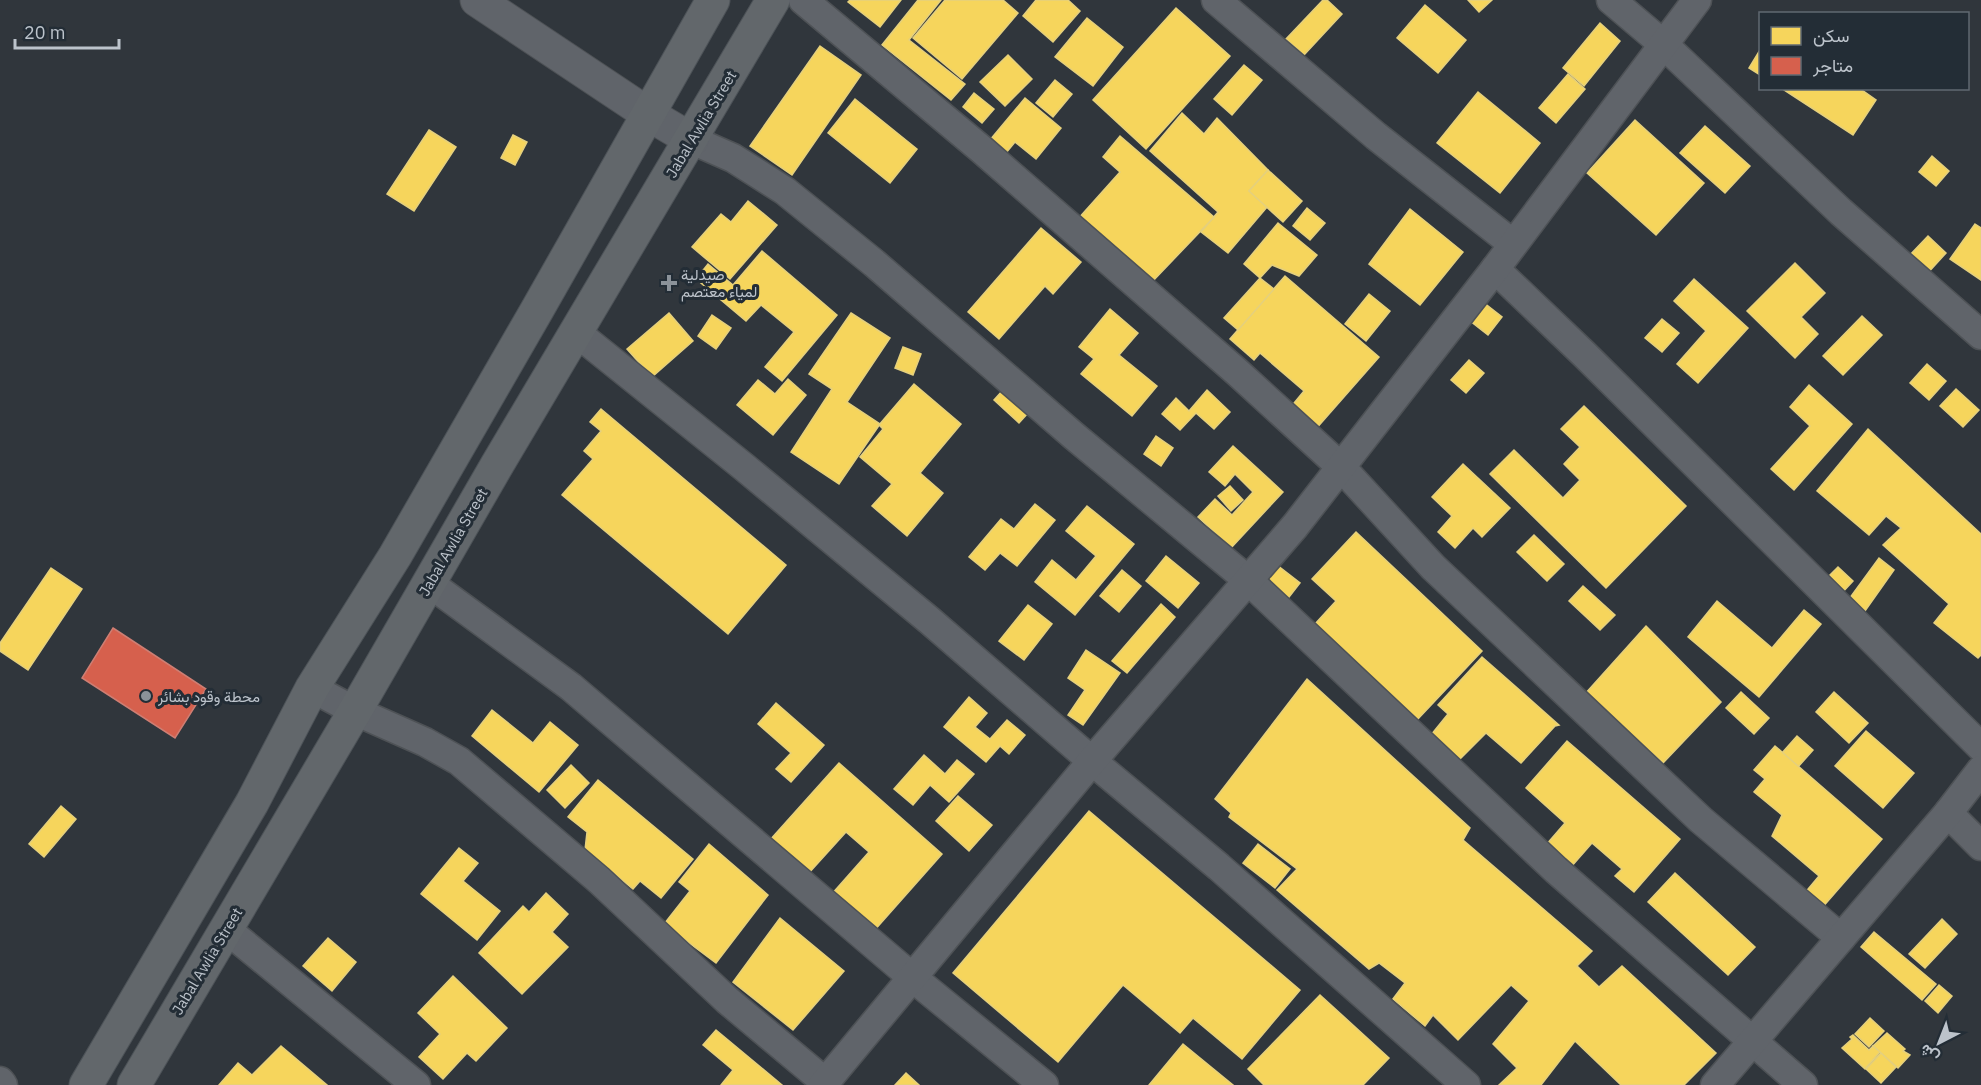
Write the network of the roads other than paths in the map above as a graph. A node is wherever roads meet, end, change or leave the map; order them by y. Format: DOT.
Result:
graph roads {
  1 [pos="477,0"];
  2 [pos="713,0"];
  3 [pos="773,0"];
  4 [pos="803,0"];
  5 [pos="1216,0"];
  6 [pos="1611,0"];
  7 [pos="1697,0"];
  8 [pos="1663,44"];
  9 [pos="648,114"];
  10 [pos="692,140"];
  11 [pos="1513,244"];
  12 [pos="1495,269"];
  13 [pos="577,333"];
  14 [pos="1981,335"];
  15 [pos="1341,468"];
  16 [pos="1249,581"];
  17 [pos="429,583"];
  18 [pos="312,688"];
  19 [pos="355,711"];
  20 [pos="1981,747"];
  21 [pos="1092,762"];
  22 [pos="1981,770"];
  23 [pos="1948,813"];
  24 [pos="1981,846"];
  25 [pos="226,929"];
  26 [pos="1840,938"];
  27 [pos="913,978"];
  28 [pos="1751,1041"];
  29 [pos="0,1081"];
  30 [pos="824,1084"];
  31 [pos="3,1085"];
  32 [pos="86,1085"];
  33 [pos="134,1085"];
  34 [pos="416,1085"];
  35 [pos="1044,1085"];
  36 [pos="1466,1085"];
  37 [pos="1715,1085"];
  38 [pos="1803,1085"];
  1 -- 9 [label="street"];
  2 -- 9 [label="main road"];
  3 -- 10 [label="main road, Jabal Awlia Street"];
  4 -- 15 [label="street"];
  5 -- 11 [label="street"];
  6 -- 8 [label="street"];
  7 -- 8 [label="street"];
  8 -- 11 [label="street"];
  8 -- 14 [label="street"];
  9 -- 10 [label="street"];
  9 -- 18 [label="main road"];
  10 -- 13 [label="main road, Jabal Awlia Street"];
  10 -- 16 [label="street"];
  11 -- 12 [label="street"];
  12 -- 15 [label="street"];
  12 -- 20 [label="street"];
  13 -- 17 [label="main road, Jabal Awlia Street"];
  13 -- 21 [label="street"];
  15 -- 16 [label="street"];
  15 -- 26 [label="street"];
  16 -- 21 [label="street"];
  16 -- 28 [label="street"];
  17 -- 19 [label="main road, Jabal Awlia Street"];
  17 -- 27 [label="street"];
  18 -- 19 [label="street"];
  18 -- 32 [label="main road"];
  19 -- 25 [label="main road, Jabal Awlia Street"];
  19 -- 30 [label="street"];
  21 -- 27 [label="street"];
  21 -- 36 [label="street"];
  22 -- 23 [label="street"];
  23 -- 24 [label="street"];
  23 -- 26 [label="street"];
  25 -- 33 [label="main road, Jabal Awlia Street"];
  25 -- 34 [label="street"];
  26 -- 28 [label="street"];
  27 -- 30 [label="street"];
  27 -- 35 [label="street"];
  28 -- 37 [label="street"];
  28 -- 38 [label="street"];
  29 -- 31 [label="street"];
}
